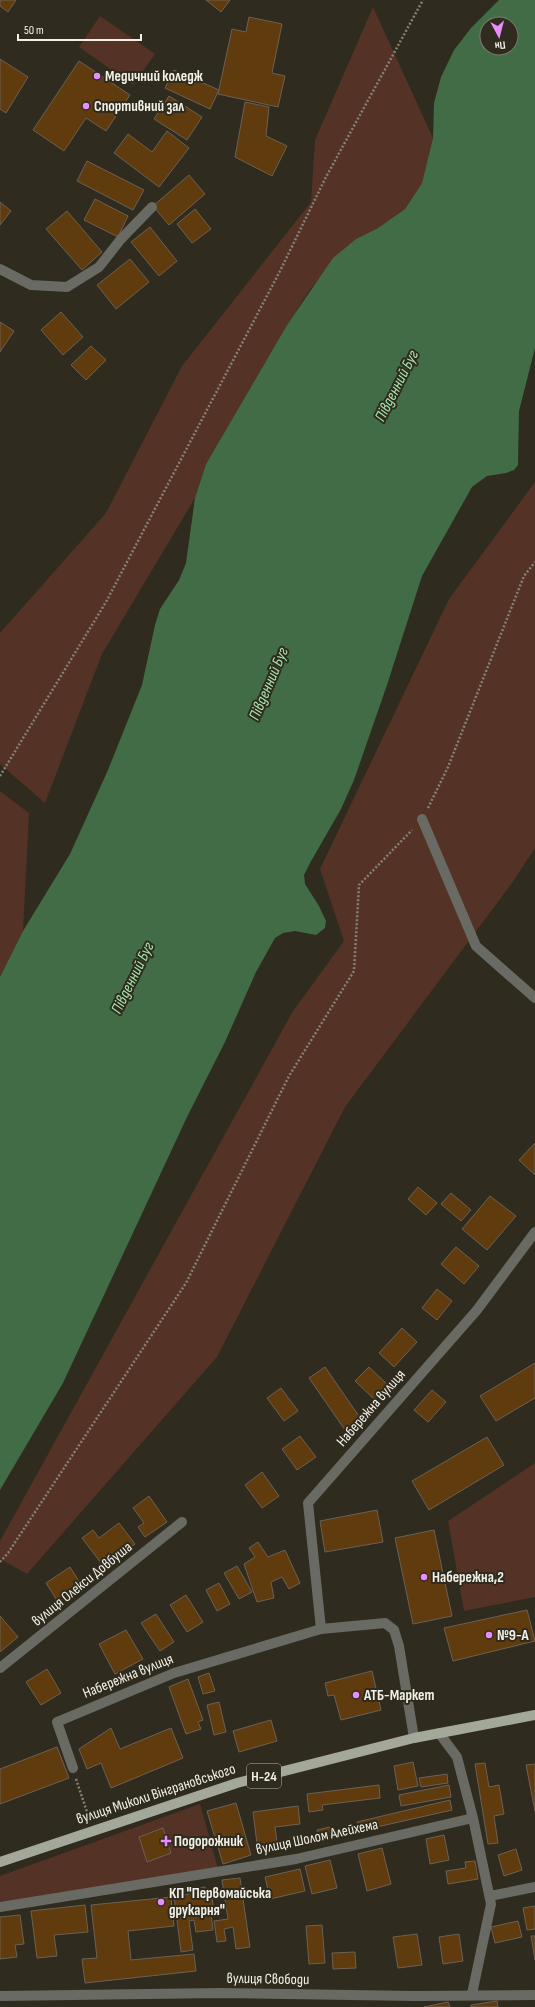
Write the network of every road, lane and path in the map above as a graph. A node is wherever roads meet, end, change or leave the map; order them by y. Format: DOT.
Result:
graph roads {
  1 [pos="423,0"];
  2 [pos="152,207"];
  3 [pos="0,270"];
  4 [pos="535,562"];
  5 [pos="0,776"];
  6 [pos="422,819"];
  7 [pos="535,998"];
  8 [pos="535,1232"];
  9 [pos="182,1522"];
  10 [pos="0,1562"];
  11 [pos="321,1629"];
  12 [pos="0,1668"];
  13 [pos="535,1715"];
  14 [pos="439,1733"];
  15 [pos="414,1738"];
  16 [pos="73,1768"];
  17 [pos="473,1818"];
  18 [pos="93,1830"];
  19 [pos="0,1862"];
  20 [pos="535,1887"];
  21 [pos="490,1896"];
  22 [pos="0,1907"];
  23 [pos="472,1994"];
  24 [pos="535,1995"];
  25 [pos="0,1996"];
  1 -- 5 [label="path"];
  2 -- 3 [label="street"];
  4 -- 6 [label="path"];
  6 -- 7 [label="street"];
  6 -- 10 [label="path"];
  8 -- 11 [label="street, Набережна вулиця"];
  9 -- 12 [label="street, вулиця Олекси Довбуша"];
  11 -- 15 [label="street, Набережна вулиця"];
  11 -- 16 [label="street, Набережна вулиця"];
  13 -- 14 [label="main road, вулиця Миколи Вінграновського / Н-24"];
  14 -- 15 [label="main road, вулиця Миколи Вінграновського / Н-24"];
  14 -- 17 [label="street"];
  15 -- 18 [label="main road, вулиця Миколи Вінграновського / Н-24"];
  16 -- 18 [label="path"];
  17 -- 21 [label="street"];
  17 -- 22 [label="street, вулиця Шолом Алейхема"];
  18 -- 19 [label="main road, вулиця Миколи Вінграновського / Н-24"];
  20 -- 21 [label="street"];
  21 -- 23 [label="street"];
  23 -- 24 [label="street, вулиця Свободи"];
  23 -- 25 [label="street, вулиця Свободи"];
}
